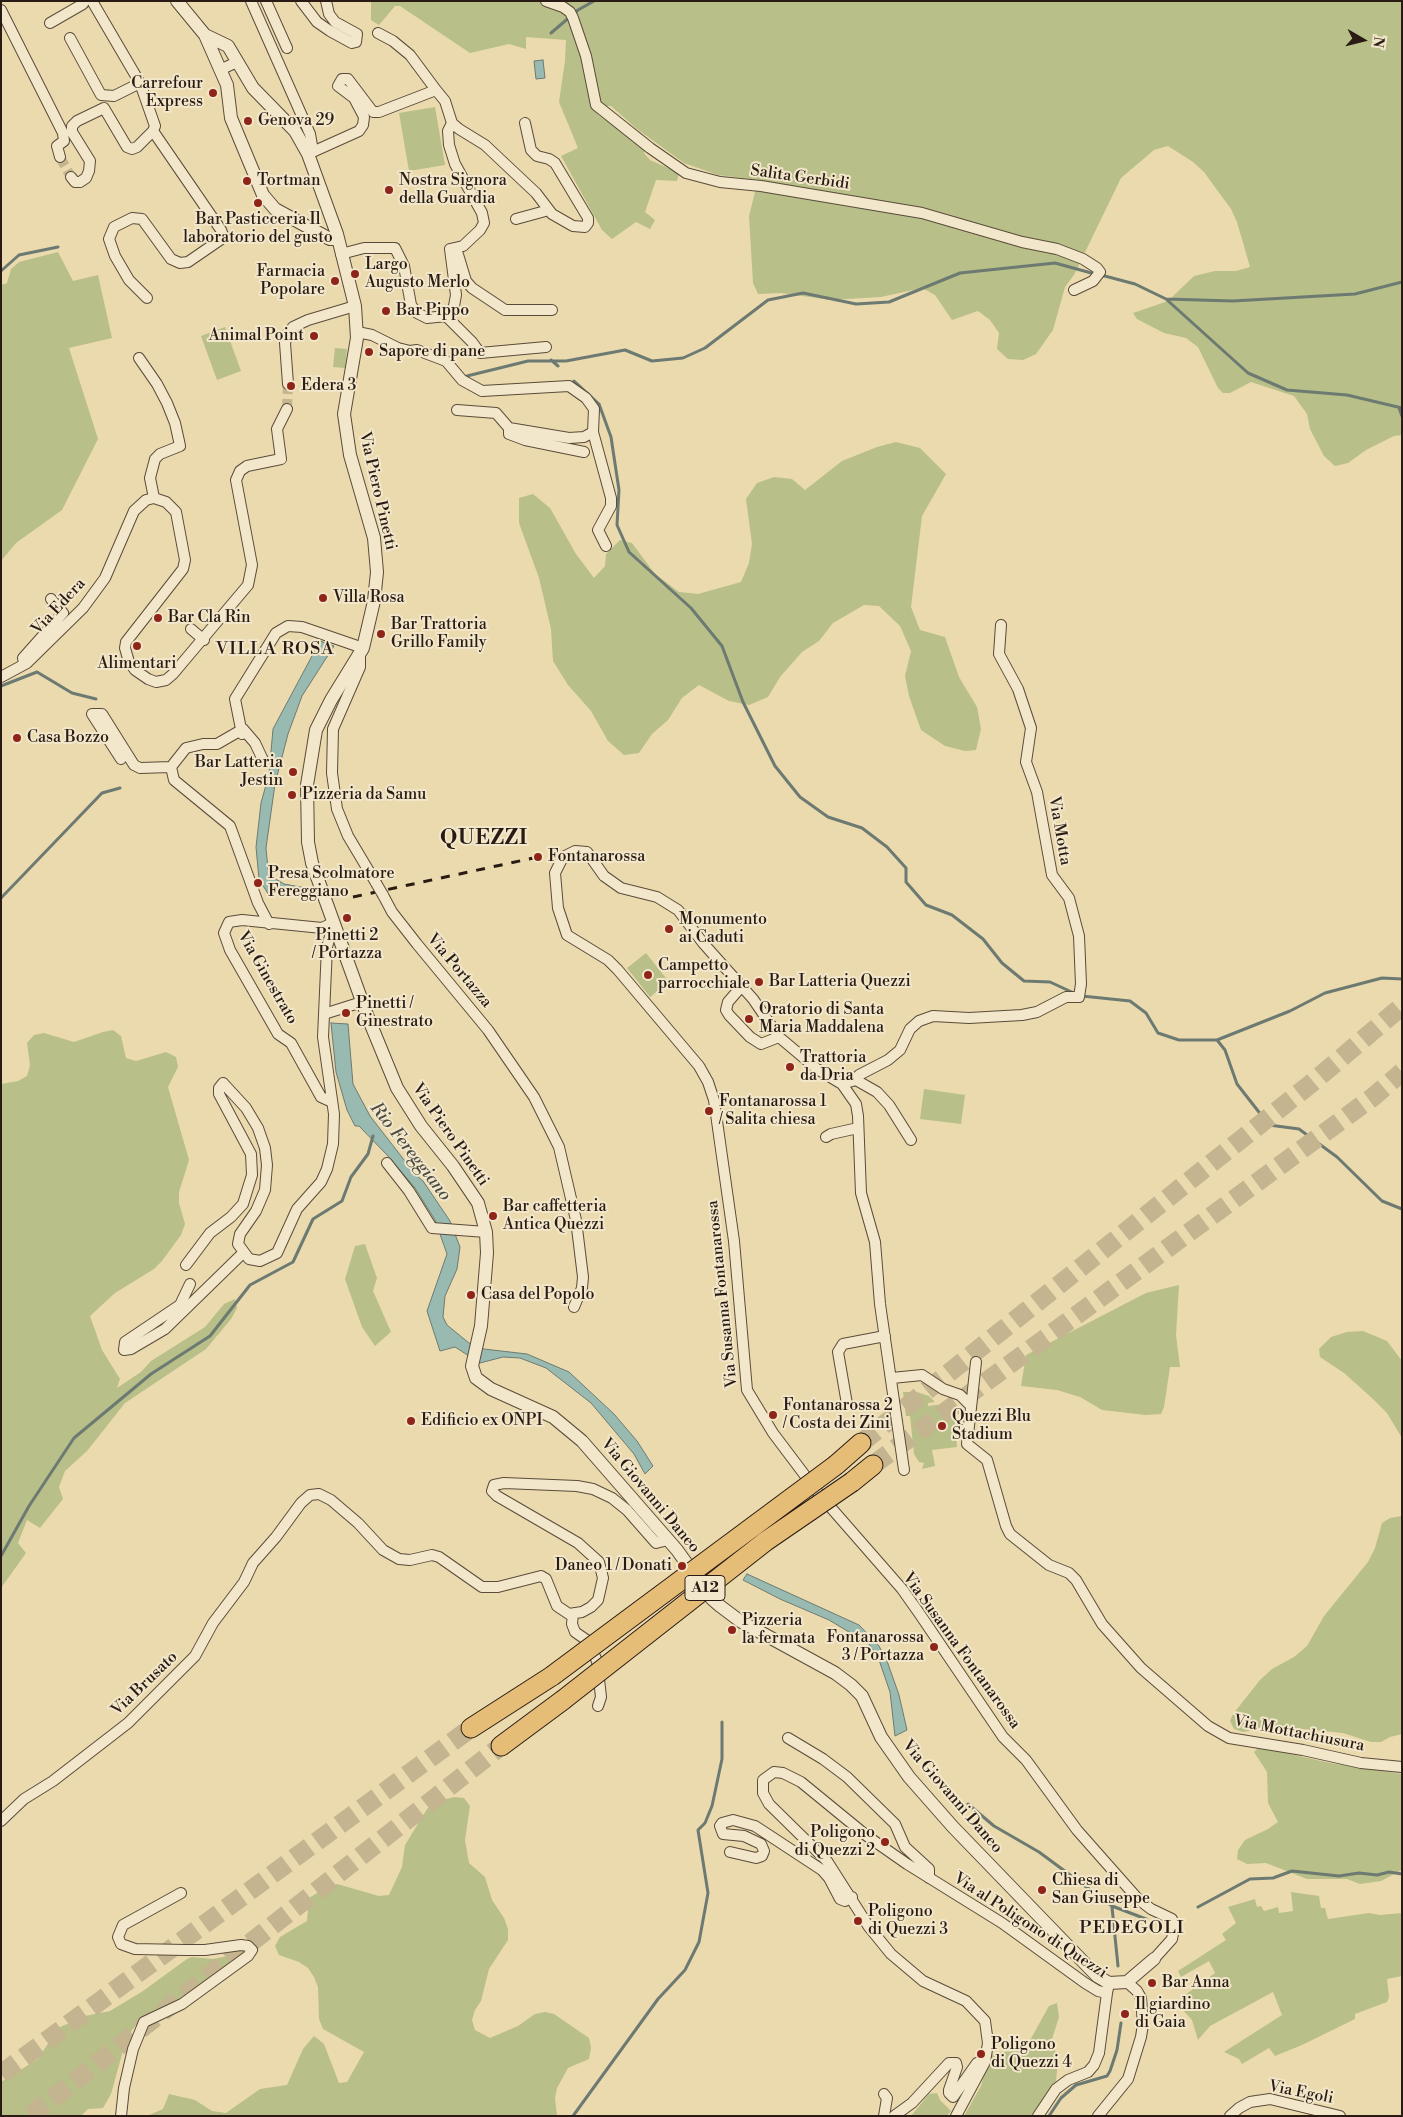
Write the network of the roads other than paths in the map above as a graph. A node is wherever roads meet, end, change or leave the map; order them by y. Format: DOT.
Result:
graph roads {
  1 [pos="82,1"];
  2 [pos="92,1"];
  3 [pos="178,1"];
  4 [pos="251,1"];
  5 [pos="266,1"];
  6 [pos="302,1"];
  7 [pos="326,1"];
  8 [pos="546,1"];
  9 [pos="1,10"];
  10 [pos="50,23"];
  11 [pos="378,34"];
  12 [pos="206,35"];
  13 [pos="70,38"];
  14 [pos="287,48"];
  15 [pos="238,62"];
  16 [pos="222,74"];
  17 [pos="140,83"];
  18 [pos="436,90"];
  19 [pos="452,123"];
  20 [pos="525,123"];
  21 [pos="154,131"];
  22 [pos="310,152"];
  23 [pos="60,157"];
  24 [pos="71,177"];
  25 [pos="326,208"];
  26 [pos="549,210"];
  27 [pos="516,219"];
  28 [pos="303,224"];
  29 [pos="337,239"];
  30 [pos="456,248"];
  31 [pos="341,254"];
  32 [pos="470,273"];
  33 [pos="1074,290"];
  34 [pos="484,296"];
  35 [pos="147,298"];
  36 [pos="355,306"];
  37 [pos="552,310"];
  38 [pos="446,316"];
  39 [pos="357,332"];
  40 [pos="279,338"];
  41 [pos="546,347"];
  42 [pos="139,358"];
  43 [pos="288,409"];
  44 [pos="457,410"];
  45 [pos="509,428"];
  46 [pos="593,432"];
  47 [pos="584,452"];
  48 [pos="154,498"];
  49 [pos="606,546"];
  50 [pos="51,599"];
  51 [pos="1001,625"];
  52 [pos="190,628"];
  53 [pos="204,640"];
  54 [pos="361,651"];
  55 [pos="24,664"];
  56 [pos="1,677"];
  57 [pos="242,733"];
  58 [pos="121,759"];
  59 [pos="263,760"];
  60 [pos="171,767"];
  61 [pos="334,922"];
  62 [pos="269,924"];
  63 [pos="741,987"];
  64 [pos="362,1002"];
  65 [pos="324,1014"];
  66 [pos="778,1037"];
  67 [pos="853,1081"];
  68 [pos="842,1084"];
  69 [pos="332,1102"];
  70 [pos="858,1128"];
  71 [pos="826,1137"];
  72 [pos="911,1140"];
  73 [pos="387,1163"];
  74 [pos="486,1232"];
  75 [pos="243,1253"];
  76 [pos="186,1265"];
  77 [pos="190,1284"];
  78 [pos="574,1307"];
  79 [pos="885,1336"];
  80 [pos="976,1362"];
  81 [pos="472,1366"];
  82 [pos="892,1378"];
  83 [pos="847,1404"];
  84 [pos="970,1405"];
  85 [pos="861,1443"];
  86 [pos="872,1466"];
  87 [pos="904,1470"];
  88 [pos="668,1540"];
  89 [pos="573,1614"];
  90 [pos="598,1706"];
  91 [pos="471,1728"];
  92 [pos="788,1738"];
  93 [pos="501,1746"];
  94 [pos="1402,1767"];
  95 [pos="1,1822"];
  96 [pos="730,1852"];
  97 [pos="930,1878"];
  98 [pos="182,1893"];
  99 [pos="852,1897"];
  100 [pos="1154,1959"];
  101 [pos="1127,1982"];
  102 [pos="1108,1988"];
  103 [pos="985,2062"];
  104 [pos="884,2094"];
  105 [pos="121,2116"];
  106 [pos="884,2116"];
  107 [pos="894,2116"];
  108 [pos="956,2116"];
  109 [pos="1038,2116"];
  110 [pos="1098,2116"];
  111 [pos="1230,2116"];
  112 [pos="1340,2116"];
  1 -- 10 [label="street"];
  2 -- 17 [label="street"];
  3 -- 12 [label="street"];
  4 -- 22 [label="street"];
  5 -- 14 [label="street"];
  6 -- 7 [label="street"];
  8 -- 33 [label="street, Salita Gerbidi"];
  9 -- 23 [label="street"];
  11 -- 18 [label="street"];
  12 -- 15 [label="street"];
  12 -- 16 [label="street"];
  13 -- 17 [label="street"];
  15 -- 16 [label="street"];
  15 -- 22 [label="street"];
  16 -- 28 [label="street"];
  17 -- 21 [label="street"];
  18 -- 19 [label="street"];
  18 -- 22 [label="street"];
  19 -- 26 [label="street"];
  19 -- 30 [label="street"];
  20 -- 26 [label="street"];
  21 -- 24 [label="street"];
  21 -- 35 [label="street"];
  22 -- 25 [label="street"];
  25 -- 28 [label="street"];
  25 -- 29 [label="street"];
  26 -- 27 [label="street"];
  28 -- 29 [label="street"];
  29 -- 31 [label="street"];
  30 -- 34 [label="street"];
  30 -- 38 [label="street"];
  31 -- 36 [label="street"];
  31 -- 38 [label="street"];
  32 -- 34 [label="street"];
  34 -- 37 [label="street"];
  36 -- 39 [label="street"];
  36 -- 40 [label="street"];
  38 -- 41 [label="street"];
  39 -- 46 [label="street"];
  39 -- 54 [label="street, Via Piero Pinetti"];
  42 -- 48 [label="street"];
  43 -- 53 [label="street"];
  44 -- 45 [label="street"];
  45 -- 46 [label="street"];
  45 -- 47 [label="street"];
  46 -- 49 [label="street"];
  48 -- 53 [label="street"];
  48 -- 55 [label="street, Via Edera"];
  50 -- 55 [label="street, Via Edera"];
  51 -- 67 [label="street, Via Motta"];
  52 -- 53 [label="street"];
  54 -- 57 [label="street"];
  54 -- 61 [label="street, Via Piero Pinetti"];
  54 -- 78 [label="street, Via Portazza, bridge"];
  55 -- 56 [label="street"];
  57 -- 59 [label="street"];
  57 -- 60 [label="street"];
  58 -- 60 [label="street"];
  60 -- 62 [label="street, Via Ginestrato"];
  61 -- 62 [label="street, Via Ginestrato"];
  61 -- 64 [label="street, Via Piero Pinetti"];
  61 -- 65 [label="street, Via Ginestrato"];
  62 -- 69 [label="street, Via Ginestrato"];
  63 -- 66 [label="street"];
  63 -- 66 [label="street"];
  63 -- 100 [label="street, Via Susanna Fontanarossa"];
  64 -- 65 [label="street"];
  64 -- 74 [label="street, Via Piero Pinetti"];
  65 -- 69 [label="street, Via Ginestrato"];
  66 -- 68 [label="street"];
  67 -- 68 [label="street, Via Motta"];
  67 -- 72 [label="street"];
  68 -- 70 [label="street"];
  69 -- 75 [label="street, Via Ginestrato"];
  70 -- 71 [label="street"];
  70 -- 79 [label="street"];
  73 -- 74 [label="street"];
  74 -- 81 [label="street, Via Piero Pinetti"];
  75 -- 76 [label="street"];
  75 -- 77 [label="street"];
  79 -- 82 [label="street"];
  79 -- 83 [label="street"];
  80 -- 84 [label="street, Via Mottachiusura"];
  81 -- 88 [label="street, Via Giovanni Daneo"];
  82 -- 84 [label="street"];
  82 -- 87 [label="street"];
  84 -- 94 [label="street, Via Mottachiusura"];
  85 -- 91 [label="highway, A12, bridge"];
  86 -- 93 [label="highway, A12, bridge"];
  88 -- 89 [label="street"];
  88 -- 102 [label="street, Via Giovanni Daneo"];
  89 -- 90 [label="street"];
  89 -- 95 [label="street, Via Brusato"];
  92 -- 97 [label="street, Via al Poligono di Quezzi"];
  96 -- 99 [label="street"];
  97 -- 99 [label="street, Via al Poligono di Quezzi"];
  97 -- 102 [label="street, Via al Poligono di Quezzi"];
  98 -- 105 [label="street"];
  99 -- 103 [label="street, Via al Poligono di Quezzi"];
  100 -- 101 [label="street"];
  101 -- 102 [label="street"];
  101 -- 110 [label="street"];
  102 -- 109 [label="street"];
  103 -- 107 [label="street"];
  103 -- 108 [label="street, Via al Poligono di Quezzi"];
  104 -- 106 [label="street"];
  111 -- 112 [label="street, Via Egoli"];
}
